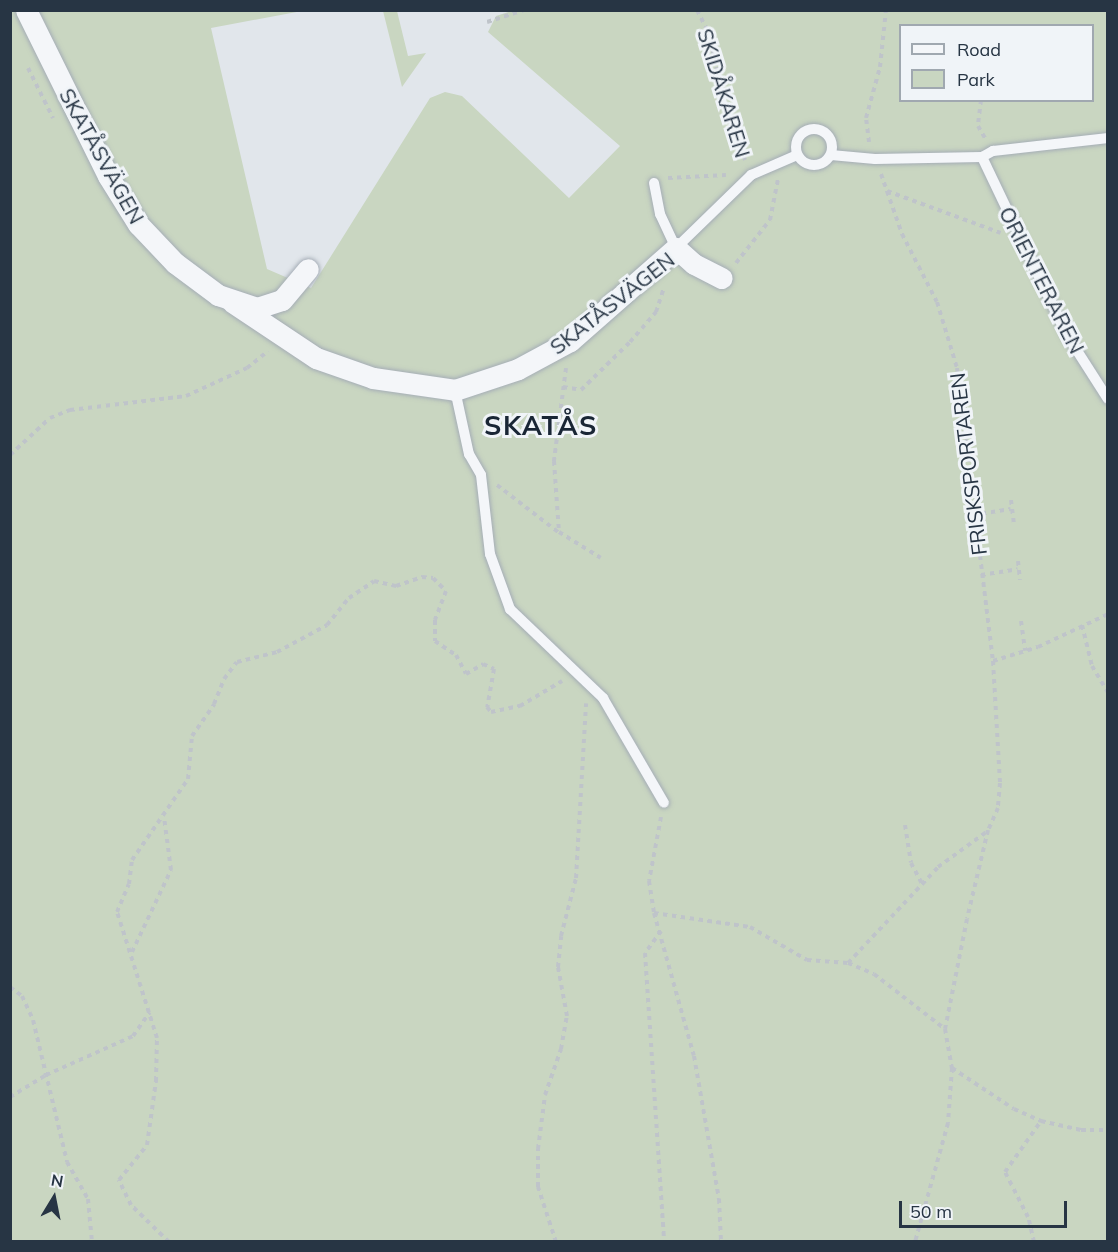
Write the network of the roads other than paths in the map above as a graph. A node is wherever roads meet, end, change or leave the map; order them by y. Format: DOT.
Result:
graph roads {
  1 [pos="26,10"];
  2 [pos="1107,138"];
  3 [pos="797,155"];
  4 [pos="831,155"];
  5 [pos="981,157"];
  6 [pos="654,183"];
  7 [pos="670,254"];
  8 [pos="308,269"];
  9 [pos="722,278"];
  10 [pos="232,302"];
  11 [pos="455,390"];
  12 [pos="1107,399"];
  13 [pos="664,803"];
  1 -- 10 [label="street, SKATÅSVÄGEN"];
  2 -- 5 [label="lane"];
  3 -- 4 [label="lane"];
  3 -- 4 [label="lane"];
  3 -- 7 [label="lane"];
  4 -- 5 [label="lane"];
  5 -- 12 [label="lane, ORIENTERAREN"];
  6 -- 7 [label="lane"];
  7 -- 9 [label="street, SKATÅSVÄGEN"];
  7 -- 11 [label="street, SKATÅSVÄGEN"];
  8 -- 10 [label="street, SKATÅSVÄGEN"];
  10 -- 11 [label="street, SKATÅSVÄGEN"];
  11 -- 13 [label="lane"];
}
